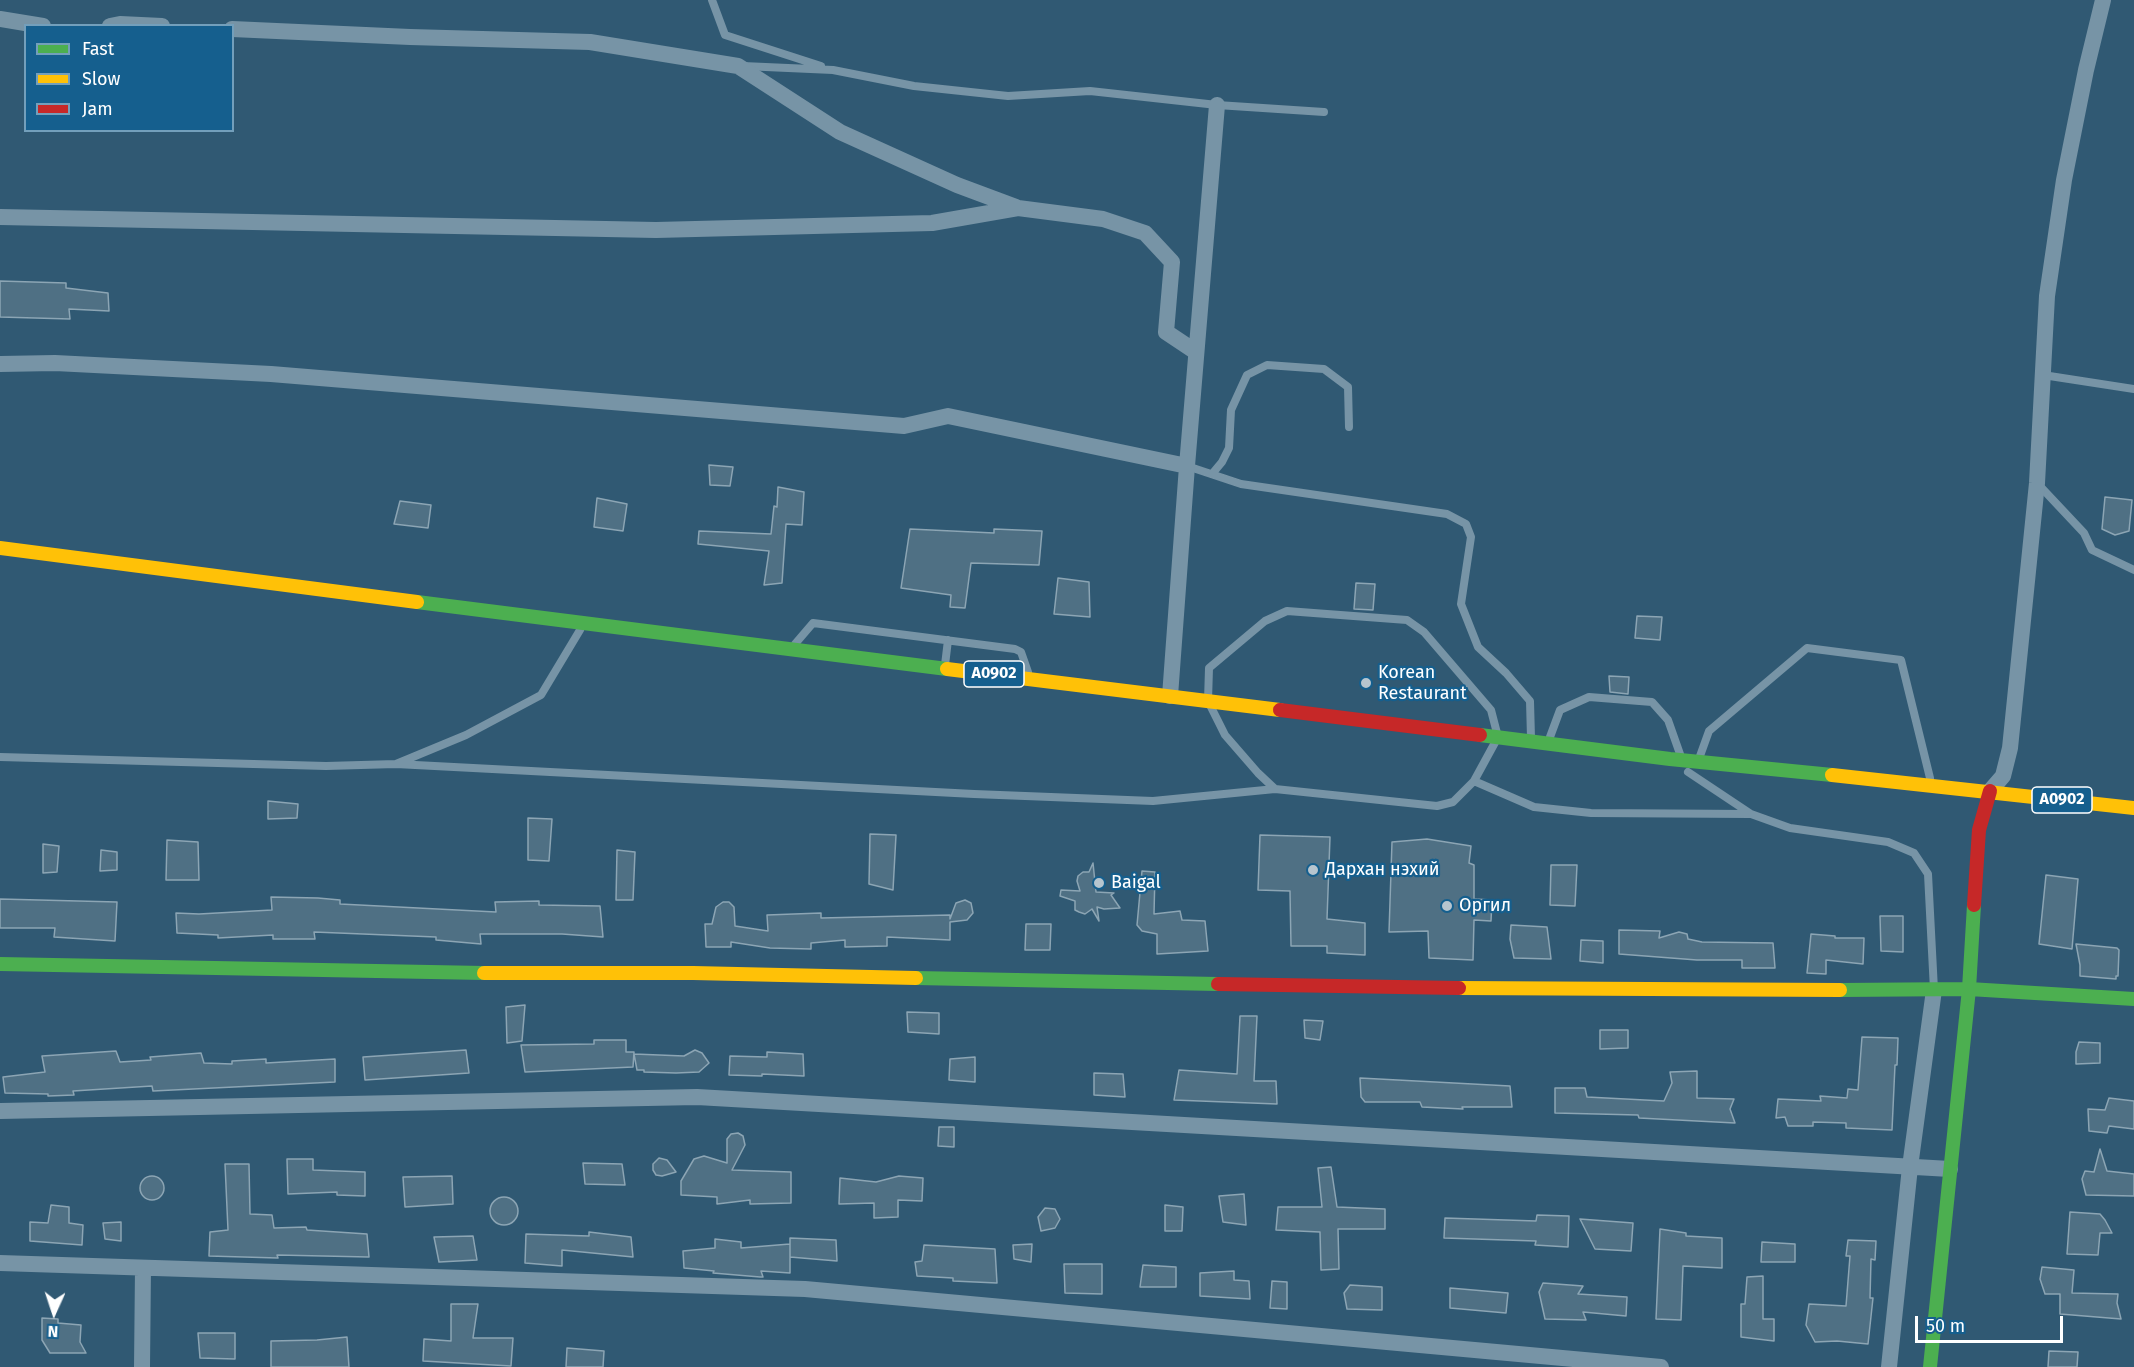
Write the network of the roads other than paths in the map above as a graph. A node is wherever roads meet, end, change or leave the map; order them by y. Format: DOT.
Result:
graph roads {
  1 [pos="712,0"];
  2 [pos="2103,0"];
  3 [pos="0,19"];
  4 [pos="31,24"];
  5 [pos="234,29"];
  6 [pos="738,66"];
  7 [pos="832,70"];
  8 [pos="1217,105"];
  9 [pos="1324,112"];
  10 [pos="1018,208"];
  11 [pos="0,217"];
  12 [pos="1196,352"];
  13 [pos="0,364"];
  14 [pos="2043,375"];
  15 [pos="2134,389"];
  16 [pos="1349,427"];
  17 [pos="1187,466"];
  18 [pos="1212,474"];
  19 [pos="2037,483"];
  20 [pos="0,548"];
  21 [pos="2134,570"];
  22 [pos="584,624"];
  23 [pos="948,640"];
  24 [pos="791,650"];
  25 [pos="944,668"];
  26 [pos="1030,679"];
  27 [pos="1170,696"];
  28 [pos="1208,701"];
  29 [pos="1498,737"];
  30 [pos="1531,741"];
  31 [pos="1548,743"];
  32 [pos="0,757"];
  33 [pos="1676,760"];
  34 [pos="1698,762"];
  35 [pos="396,764"];
  36 [pos="1474,781"];
  37 [pos="1932,784"];
  38 [pos="1275,789"];
  39 [pos="1990,791"];
  40 [pos="2134,808"];
  41 [pos="1751,814"];
  42 [pos="0,964"];
  43 [pos="1969,989"];
  44 [pos="1934,990"];
  45 [pos="2134,999"];
  46 [pos="0,1111"];
  47 [pos="1910,1167"];
  48 [pos="1950,1169"];
  49 [pos="0,1263"];
  50 [pos="143,1268"];
  51 [pos="142,1367"];
  52 [pos="1661,1367"];
  53 [pos="1889,1367"];
  54 [pos="1930,1367"];
  1 -- 7 [label="lane"];
  2 -- 14 [label="street"];
  3 -- 4 [label="street"];
  5 -- 6 [label="street"];
  6 -- 7 [label="lane"];
  6 -- 10 [label="street"];
  7 -- 8 [label="lane"];
  8 -- 9 [label="lane"];
  8 -- 12 [label="street"];
  10 -- 11 [label="street"];
  10 -- 12 [label="street"];
  12 -- 17 [label="street"];
  13 -- 17 [label="street"];
  14 -- 15 [label="lane"];
  14 -- 19 [label="street"];
  16 -- 18 [label="lane"];
  17 -- 18 [label="lane"];
  17 -- 27 [label="street"];
  18 -- 30 [label="lane"];
  19 -- 21 [label="lane"];
  19 -- 39 [label="street"];
  20 -- 22 [label="main road, A0902"];
  22 -- 24 [label="main road, A0902"];
  22 -- 35 [label="lane"];
  23 -- 24 [label="lane"];
  23 -- 25 [label="lane"];
  23 -- 26 [label="lane"];
  24 -- 25 [label="main road, A0902"];
  25 -- 26 [label="main road, A0902"];
  26 -- 27 [label="main road, A0902"];
  27 -- 28 [label="main road, A0902"];
  28 -- 29 [label="main road, A0902"];
  28 -- 29 [label="lane"];
  28 -- 38 [label="lane"];
  29 -- 30 [label="main road, A0902"];
  29 -- 36 [label="lane"];
  30 -- 31 [label="main road, A0902"];
  31 -- 33 [label="main road, A0902"];
  31 -- 33 [label="lane"];
  32 -- 35 [label="lane"];
  33 -- 34 [label="main road, A0902"];
  33 -- 41 [label="lane"];
  34 -- 37 [label="main road, A0902"];
  34 -- 37 [label="lane"];
  35 -- 38 [label="lane"];
  36 -- 38 [label="lane"];
  36 -- 41 [label="lane"];
  37 -- 39 [label="main road, A0902"];
  39 -- 40 [label="main road, A0902"];
  39 -- 43 [label="main road"];
  41 -- 44 [label="lane"];
  42 -- 44 [label="main road"];
  43 -- 44 [label="main road"];
  43 -- 45 [label="main road"];
  43 -- 48 [label="main road"];
  44 -- 47 [label="street"];
  46 -- 47 [label="street"];
  47 -- 48 [label="street"];
  47 -- 53 [label="street"];
  48 -- 54 [label="main road"];
  49 -- 50 [label="street"];
  50 -- 51 [label="street"];
  50 -- 52 [label="street"];
}
